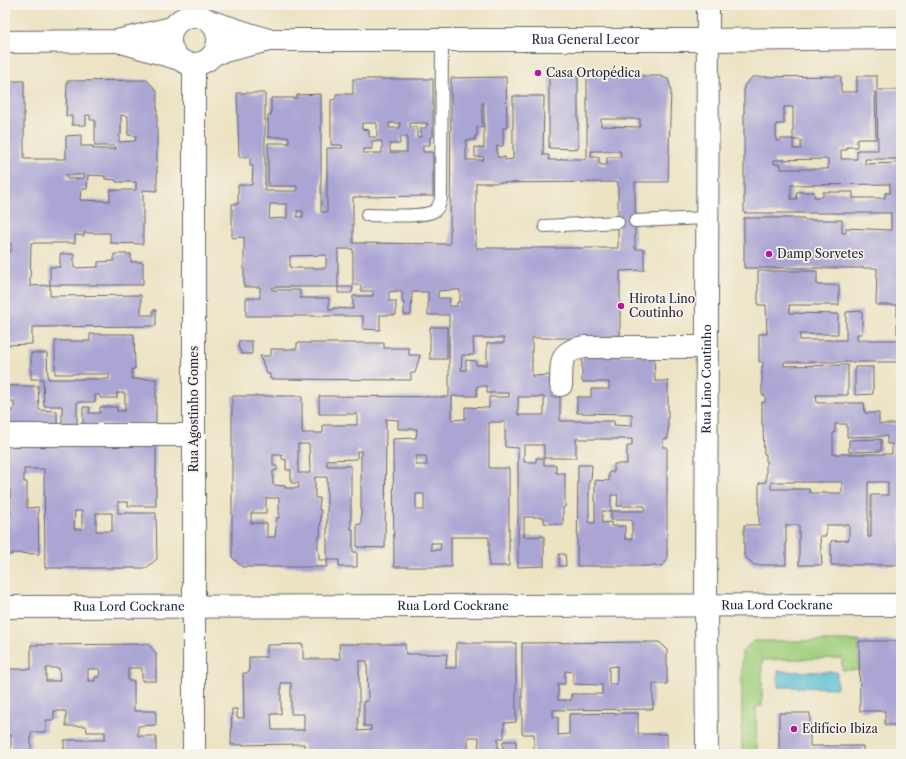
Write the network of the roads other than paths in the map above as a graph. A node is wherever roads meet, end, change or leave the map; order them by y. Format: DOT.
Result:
graph roads {
  1 [pos="708,5"];
  2 [pos="200,14"];
  3 [pos="172,28"];
  4 [pos="901,38"];
  5 [pos="269,40"];
  6 [pos="442,40"];
  7 [pos="708,40"];
  8 [pos="117,41"];
  9 [pos="5,42"];
  10 [pos="216,53"];
  11 [pos="185,61"];
  12 [pos="367,215"];
  13 [pos="707,218"];
  14 [pos="618,222"];
  15 [pos="636,222"];
  16 [pos="545,226"];
  17 [pos="707,347"];
  18 [pos="561,385"];
  19 [pos="5,435"];
  20 [pos="194,435"];
  21 [pos="706,605"];
  22 [pos="901,605"];
  23 [pos="5,607"];
  24 [pos="195,607"];
  25 [pos="194,754"];
  26 [pos="707,754"];
  1 -- 7 [label="street, Rua Lino Coutinho"];
  2 -- 3 [label="street"];
  2 -- 5 [label="street, Rua General Lecor"];
  2 -- 10 [label="street"];
  3 -- 8 [label="street"];
  3 -- 11 [label="street"];
  4 -- 7 [label="street, Rua General Lecor"];
  5 -- 6 [label="street, Rua General Lecor"];
  5 -- 10 [label="street, Rua General Lecor"];
  6 -- 7 [label="street, Rua General Lecor"];
  6 -- 12 [label="lane"];
  7 -- 13 [label="street, Rua Lino Coutinho"];
  8 -- 9 [label="street"];
  8 -- 11 [label="street"];
  10 -- 11 [label="street"];
  11 -- 20 [label="street, Rua Agostinho Gomes"];
  13 -- 15 [label="lane"];
  13 -- 17 [label="street, Rua Lino Coutinho"];
  14 -- 16 [label="lane"];
  17 -- 18 [label="street"];
  17 -- 21 [label="street, Rua Lino Coutinho"];
  19 -- 20 [label="street"];
  20 -- 24 [label="street, Rua Agostinho Gomes"];
  21 -- 22 [label="street, Rua Lord Cockrane"];
  21 -- 24 [label="street, Rua Lord Cockrane"];
  21 -- 26 [label="street, Rua Lino Coutinho"];
  23 -- 24 [label="street, Rua Lord Cockrane"];
  24 -- 25 [label="street, Rua Agostinho Gomes"];
}
